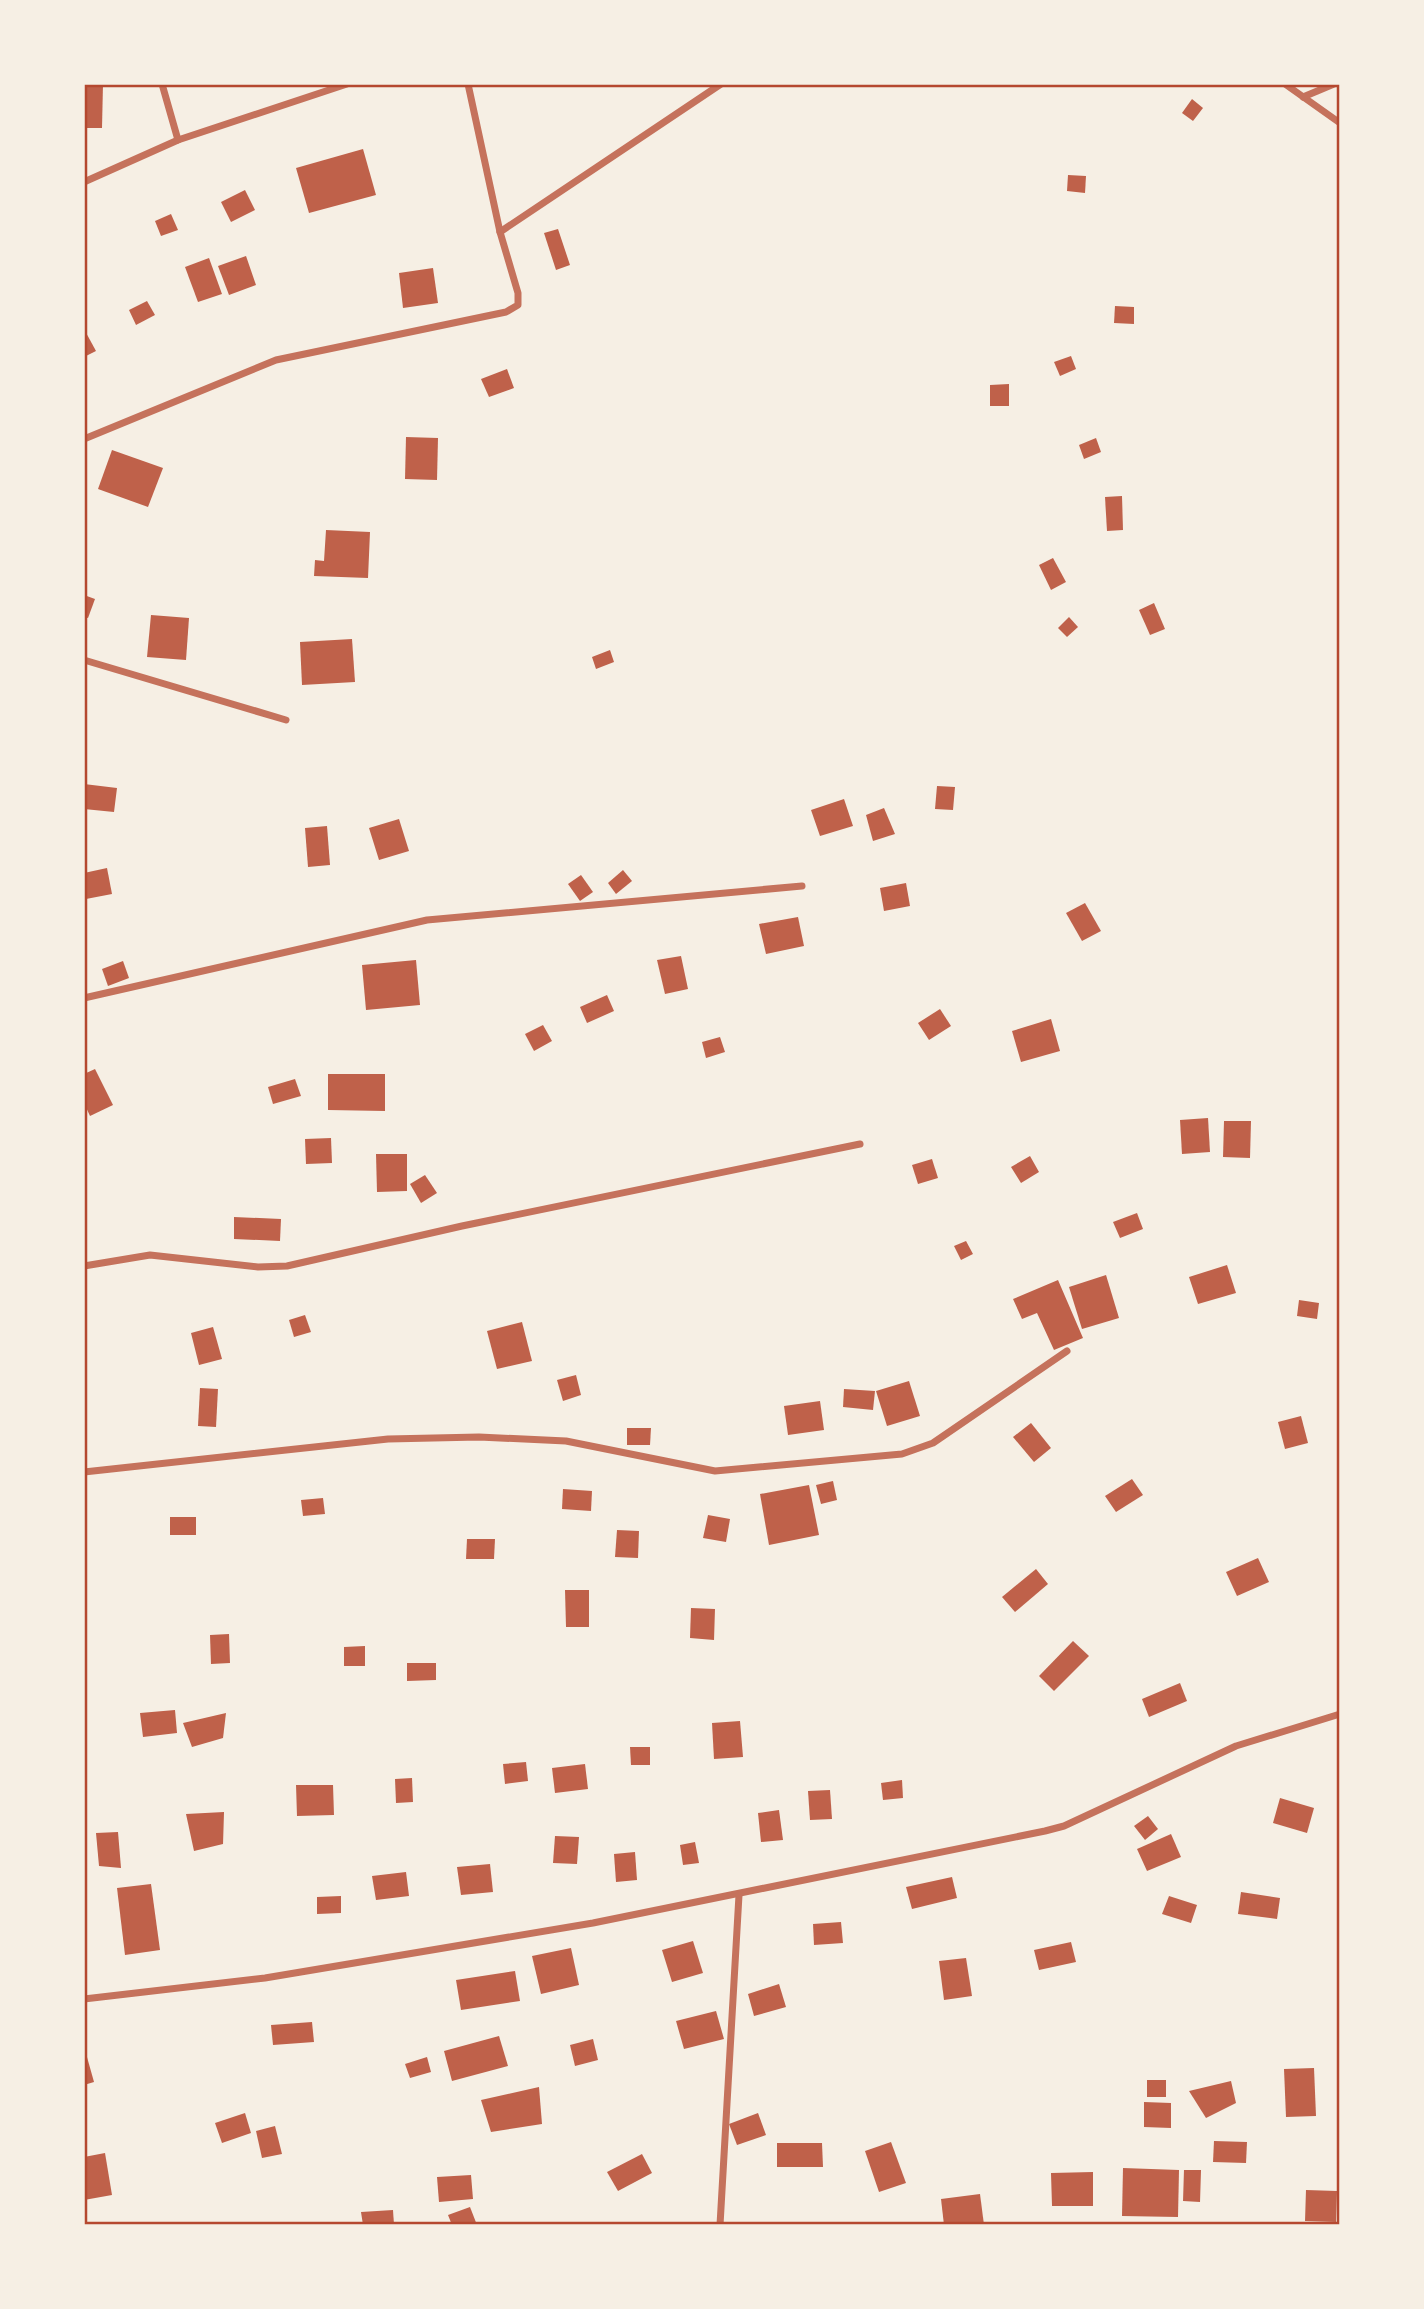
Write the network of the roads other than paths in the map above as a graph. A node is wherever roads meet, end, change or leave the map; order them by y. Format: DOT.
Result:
graph roads {
  1 [pos="162,84"];
  2 [pos="314,84"];
  3 [pos="347,84"];
  4 [pos="468,84"];
  5 [pos="721,84"];
  6 [pos="1285,84"];
  7 [pos="1334,84"];
  8 [pos="313,95"];
  9 [pos="1303,97"];
  10 [pos="1340,123"];
  11 [pos="178,140"];
  12 [pos="84,182"];
  13 [pos="500,232"];
  14 [pos="84,439"];
  15 [pos="84,660"];
  16 [pos="286,720"];
  17 [pos="802,886"];
  18 [pos="84,998"];
  19 [pos="860,1144"];
  20 [pos="84,1266"];
  21 [pos="1067,1351"];
  22 [pos="84,1472"];
  23 [pos="1340,1714"];
  24 [pos="739,1895"];
  25 [pos="84,1999"];
  26 [pos="720,2225"];
  1 -- 11 [label="street"];
  2 -- 8 [label="street"];
  3 -- 8 [label="street"];
  4 -- 13 [label="street"];
  5 -- 13 [label="street"];
  6 -- 9 [label="street"];
  7 -- 9 [label="street"];
  8 -- 11 [label="street"];
  9 -- 10 [label="street"];
  11 -- 12 [label="street"];
  13 -- 14 [label="street"];
  15 -- 16 [label="street"];
  17 -- 18 [label="street"];
  19 -- 20 [label="street"];
  21 -- 22 [label="street"];
  23 -- 24 [label="street"];
  24 -- 25 [label="street"];
  24 -- 26 [label="street"];
}
